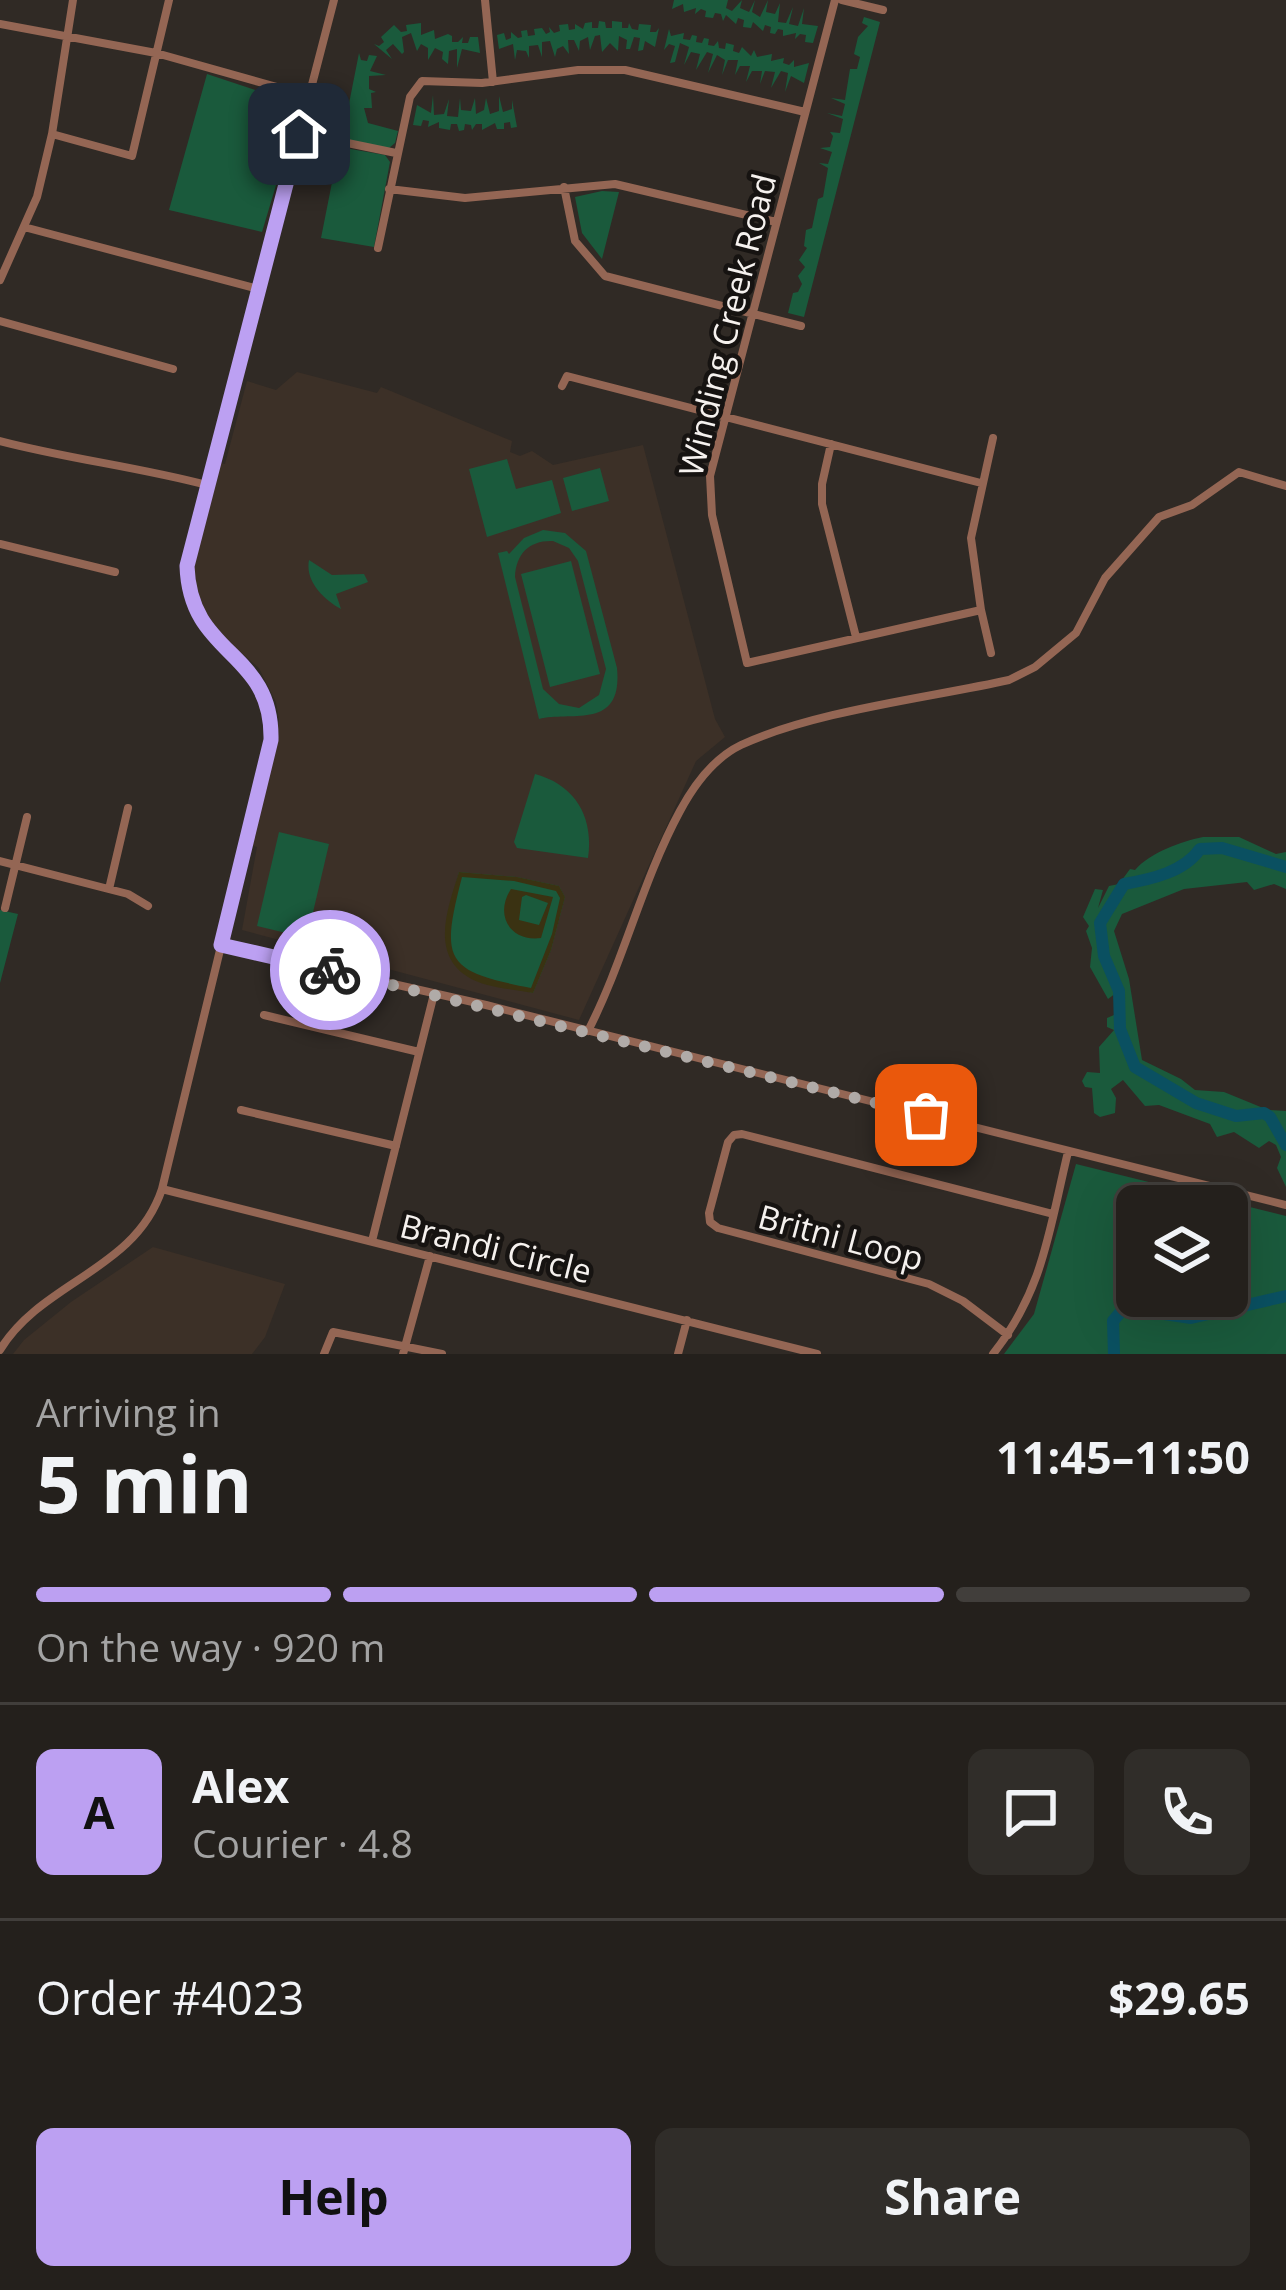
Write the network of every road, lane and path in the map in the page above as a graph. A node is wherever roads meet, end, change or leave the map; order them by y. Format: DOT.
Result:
graph roads {
  1 [pos="73,0"];
  2 [pos="169,0"];
  3 [pos="334,0"];
  4 [pos="485,0"];
  5 [pos="838,0"];
  6 [pos="883,10"];
  7 [pos="0,24"];
  8 [pos="65,34"];
  9 [pos="156,53"];
  10 [pos="493,82"];
  11 [pos="309,97"];
  12 [pos="806,112"];
  13 [pos="52,134"];
  14 [pos="299,134"];
  15 [pos="396,153"];
  16 [pos="564,187"];
  17 [pos="389,189"];
  18 [pos="776,222"];
  19 [pos="24,226"];
  20 [pos="378,248"];
  21 [pos="0,280"];
  22 [pos="259,289"];
  23 [pos="753,316"];
  24 [pos="0,321"];
  25 [pos="801,326"];
  26 [pos="173,369"];
  27 [pos="562,386"];
  28 [pos="726,416"];
  29 [pos="993,438"];
  30 [pos="0,441"];
  31 [pos="831,444"];
  32 [pos="981,483"];
  33 [pos="207,485"];
  34 [pos="1286,486"];
  35 [pos="2,545"];
  36 [pos="1,557"];
  37 [pos="115,572"];
  38 [pos="982,610"];
  39 [pos="856,637"];
  40 [pos="991,653"];
  41 [pos="128,808"];
  42 [pos="28,818"];
  43 [pos="0,861"];
  44 [pos="15,865"];
  45 [pos="110,889"];
  46 [pos="148,906"];
  47 [pos="5,908"];
  48 [pos="221,945"];
  49 [pos="434,994"];
  50 [pos="264,1015"];
  51 [pos="588,1031"];
  52 [pos="419,1052"];
  53 [pos="241,1110"];
  54 [pos="397,1146"];
  55 [pos="1068,1152"];
  56 [pos="161,1189"];
  57 [pos="1286,1205"];
  58 [pos="1053,1214"];
  59 [pos="372,1241"];
  60 [pos="430,1256"];
  61 [pos="687,1320"];
  62 [pos="1009,1335"];
  63 [pos="0,1350"];
  64 [pos="404,1350"];
  65 [pos="324,1354"];
  66 [pos="442,1354"];
  67 [pos="678,1354"];
  68 [pos="818,1354"];
  69 [pos="993,1354"];
  1 -- 8 [label="street"];
  2 -- 9 [label="street"];
  3 -- 11 [label="street"];
  4 -- 10 [label="street"];
  5 -- 6 [label="street"];
  5 -- 12 [label="street, Winding Creek Road"];
  7 -- 8 [label="street"];
  8 -- 9 [label="street"];
  8 -- 13 [label="street"];
  9 -- 11 [label="street"];
  9 -- 13 [label="street"];
  10 -- 12 [label="street"];
  10 -- 15 [label="street"];
  11 -- 14 [label="street"];
  12 -- 18 [label="street, Winding Creek Road"];
  13 -- 19 [label="street"];
  14 -- 15 [label="street"];
  14 -- 22 [label="street"];
  15 -- 17 [label="street"];
  16 -- 17 [label="street"];
  16 -- 18 [label="street"];
  16 -- 23 [label="street"];
  17 -- 20 [label="street"];
  18 -- 23 [label="street, Winding Creek Road"];
  19 -- 21 [label="street"];
  19 -- 22 [label="street"];
  22 -- 33 [label="street"];
  23 -- 25 [label="street"];
  23 -- 28 [label="street, Winding Creek Road"];
  24 -- 26 [label="street"];
  27 -- 28 [label="street"];
  28 -- 31 [label="street"];
  28 -- 39 [label="street, Winding Creek Road"];
  29 -- 32 [label="street"];
  30 -- 33 [label="street"];
  31 -- 32 [label="street"];
  31 -- 39 [label="street"];
  32 -- 38 [label="street"];
  33 -- 48 [label="street"];
  34 -- 51 [label="street"];
  35 -- 36 [label="street"];
  35 -- 37 [label="street"];
  38 -- 39 [label="street"];
  38 -- 40 [label="street"];
  41 -- 45 [label="street"];
  42 -- 44 [label="street"];
  43 -- 44 [label="street"];
  44 -- 45 [label="street"];
  44 -- 47 [label="street"];
  45 -- 46 [label="street"];
  48 -- 49 [label="street"];
  48 -- 56 [label="street"];
  49 -- 51 [label="street"];
  49 -- 52 [label="street"];
  50 -- 52 [label="street"];
  51 -- 55 [label="street"];
  52 -- 54 [label="street"];
  53 -- 54 [label="street"];
  54 -- 59 [label="street"];
  55 -- 57 [label="street"];
  55 -- 58 [label="street"];
  56 -- 59 [label="street, Brandi Circle"];
  56 -- 63 [label="street"];
  58 -- 62 [label="street"];
  58 -- 62 [label="street, Britni Loop"];
  59 -- 60 [label="street, Brandi Circle"];
  60 -- 61 [label="street, Brandi Circle"];
  60 -- 64 [label="street"];
  61 -- 67 [label="street"];
  61 -- 68 [label="street, Brandi Circle"];
  62 -- 69 [label="street"];
  64 -- 65 [label="street"];
  64 -- 66 [label="street"];
}
